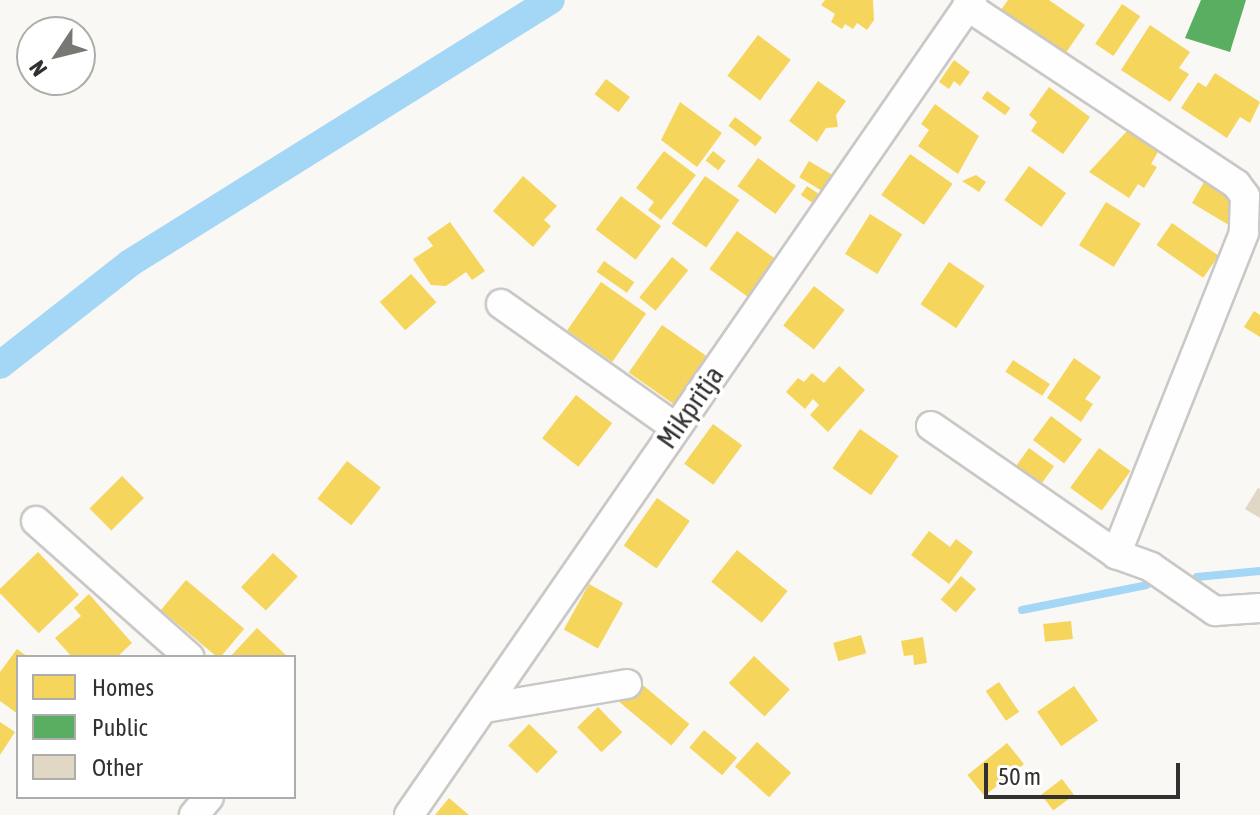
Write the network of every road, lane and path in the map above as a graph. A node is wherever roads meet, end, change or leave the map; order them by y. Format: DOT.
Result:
graph roads {
  1 [pos="970,3"];
  2 [pos="501,304"];
  3 [pos="931,426"];
  4 [pos="676,428"];
  5 [pos="36,521"];
  6 [pos="1116,554"];
  7 [pos="1260,608"];
  8 [pos="187,655"];
  9 [pos="627,684"];
  10 [pos="485,708"];
  11 [pos="207,799"];
  12 [pos="194,815"];
  13 [pos="409,815"];
  1 -- 4 [label="street, Mikpritja"];
  1 -- 6 [label="street"];
  2 -- 4 [label="street"];
  3 -- 6 [label="street"];
  4 -- 10 [label="street, Mikpritja"];
  5 -- 8 [label="street"];
  6 -- 7 [label="street"];
  9 -- 10 [label="street"];
  10 -- 13 [label="street, Mikpritja"];
  11 -- 12 [label="street"];
}
